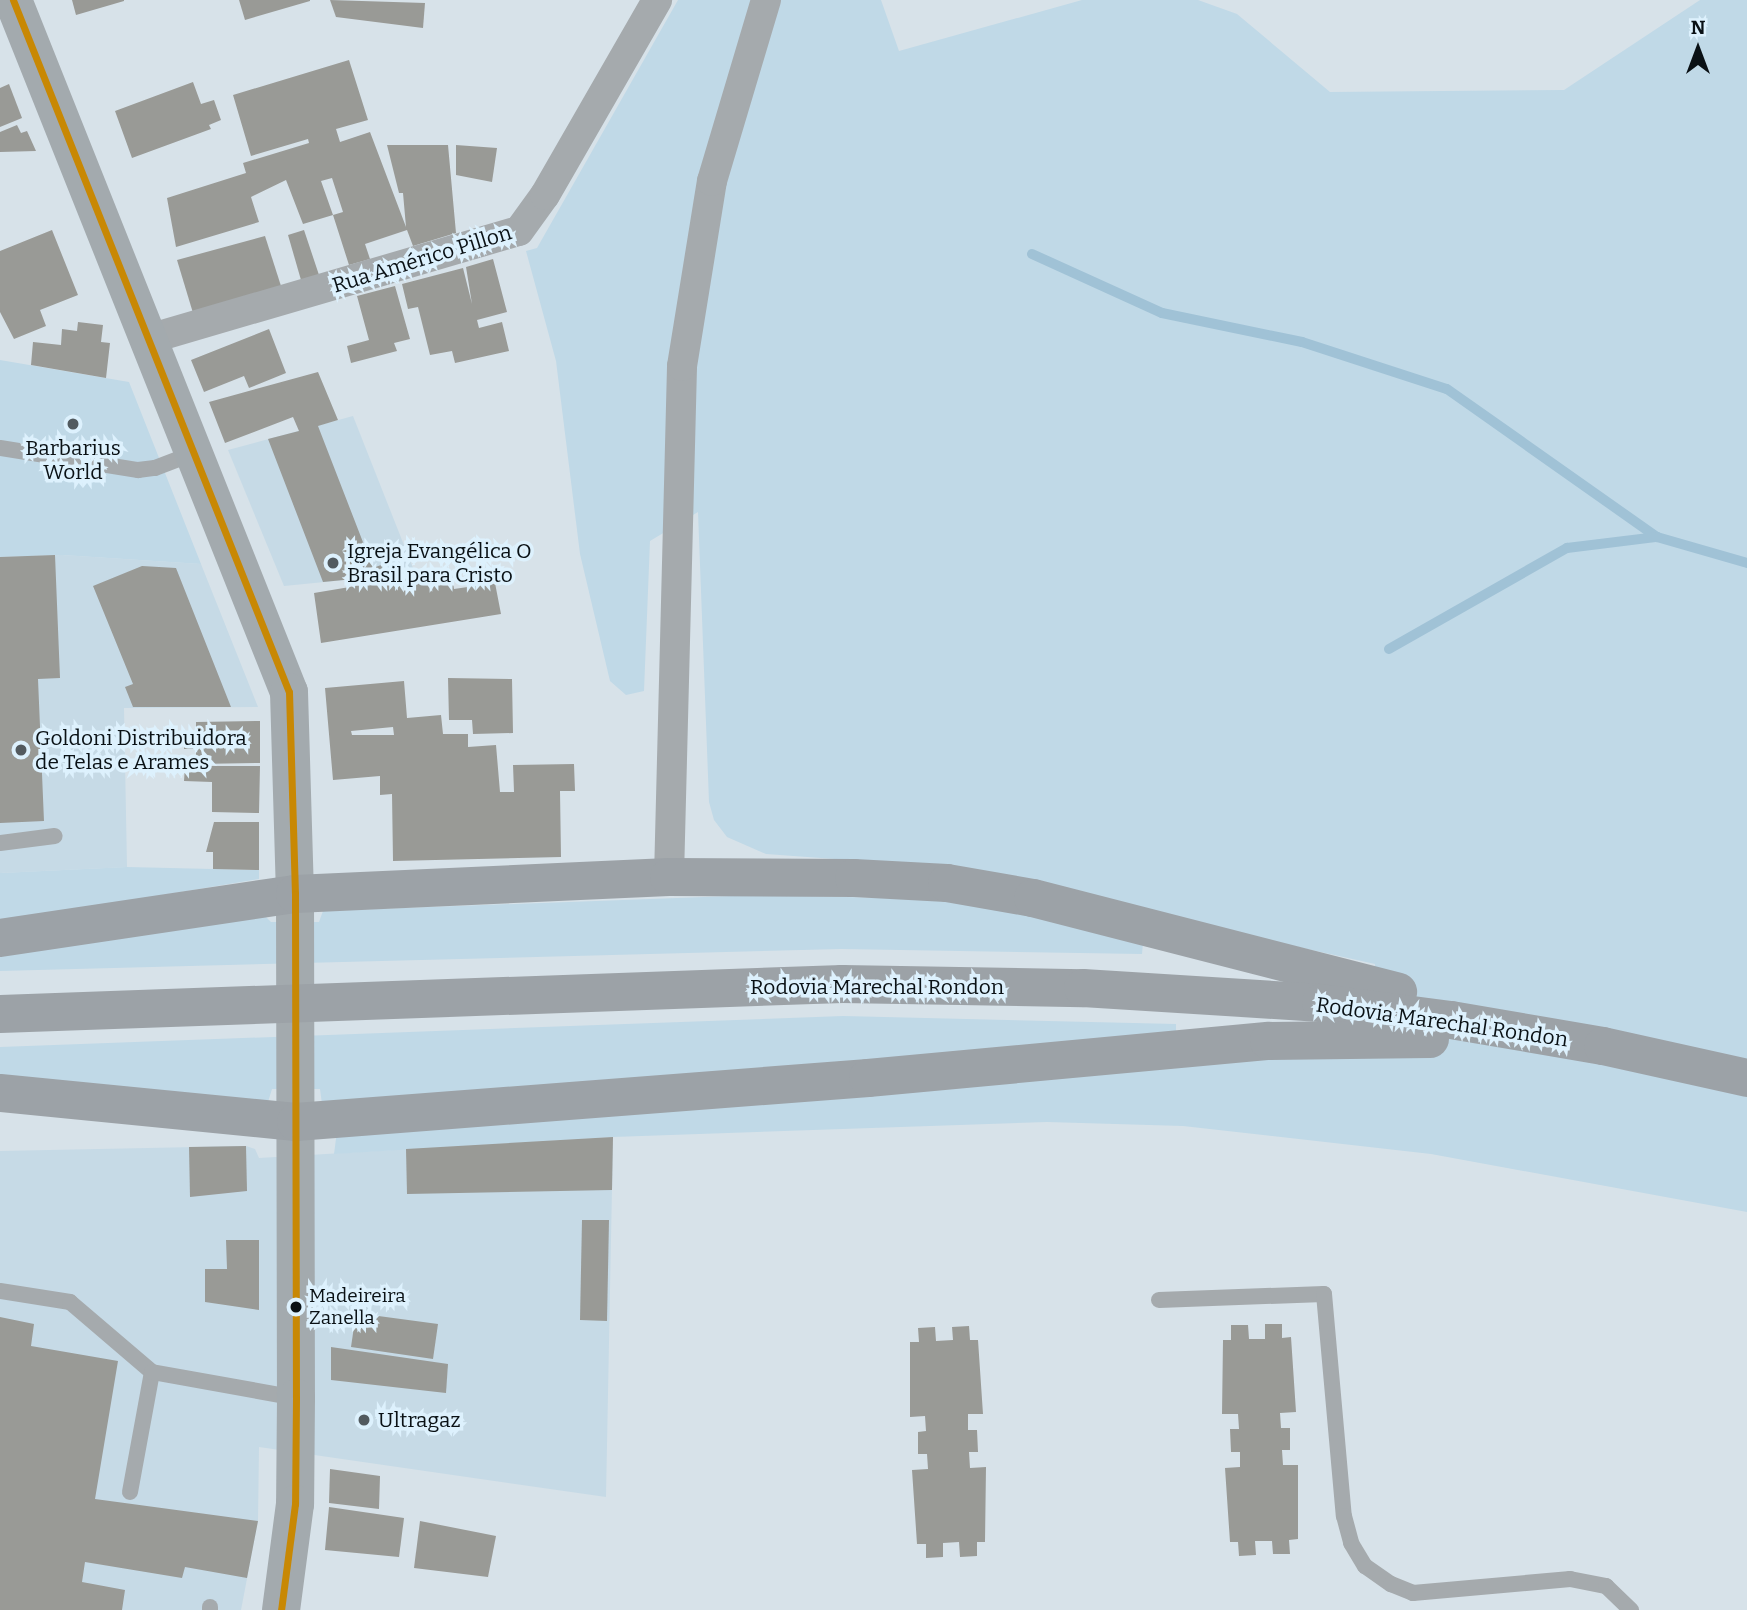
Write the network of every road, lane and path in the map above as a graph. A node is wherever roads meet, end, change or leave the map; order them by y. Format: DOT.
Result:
graph roads {
  1 [pos="13,0"];
  2 [pos="657,0"];
  3 [pos="766,0"];
  4 [pos="149,339"];
  5 [pos="0,448"];
  6 [pos="194,453"];
  7 [pos="55,836"];
  8 [pos="0,843"];
  9 [pos="669,877"];
  10 [pos="295,908"];
  11 [pos="0,938"];
  12 [pos="0,1014"];
  13 [pos="1604,1046"];
  14 [pos="1747,1078"];
  15 [pos="0,1093"];
  16 [pos="296,1105"];
  17 [pos="0,1291"];
  18 [pos="1158,1300"];
  19 [pos="152,1372"];
  20 [pos="296,1398"];
  21 [pos="130,1492"];
  22 [pos="281,1610"];
  23 [pos="1631,1610"];
  1 -- 4 [label="main road"];
  2 -- 4 [label="street, Rua Américo Pillon"];
  3 -- 9 [label="street"];
  4 -- 6 [label="main road"];
  5 -- 6 [label="lane"];
  6 -- 10 [label="main road"];
  7 -- 8 [label="lane"];
  9 -- 10 [label="main road"];
  9 -- 13 [label="main road"];
  10 -- 11 [label="main road"];
  10 -- 16 [label="main road"];
  12 -- 13 [label="main road, Rodovia Marechal Rondon"];
  13 -- 14 [label="main road, Rodovia Marechal Rondon"];
  13 -- 16 [label="main road"];
  15 -- 16 [label="main road"];
  16 -- 20 [label="main road"];
  17 -- 19 [label="lane"];
  18 -- 23 [label="lane"];
  19 -- 20 [label="lane"];
  19 -- 21 [label="lane"];
  20 -- 22 [label="main road"];
}
